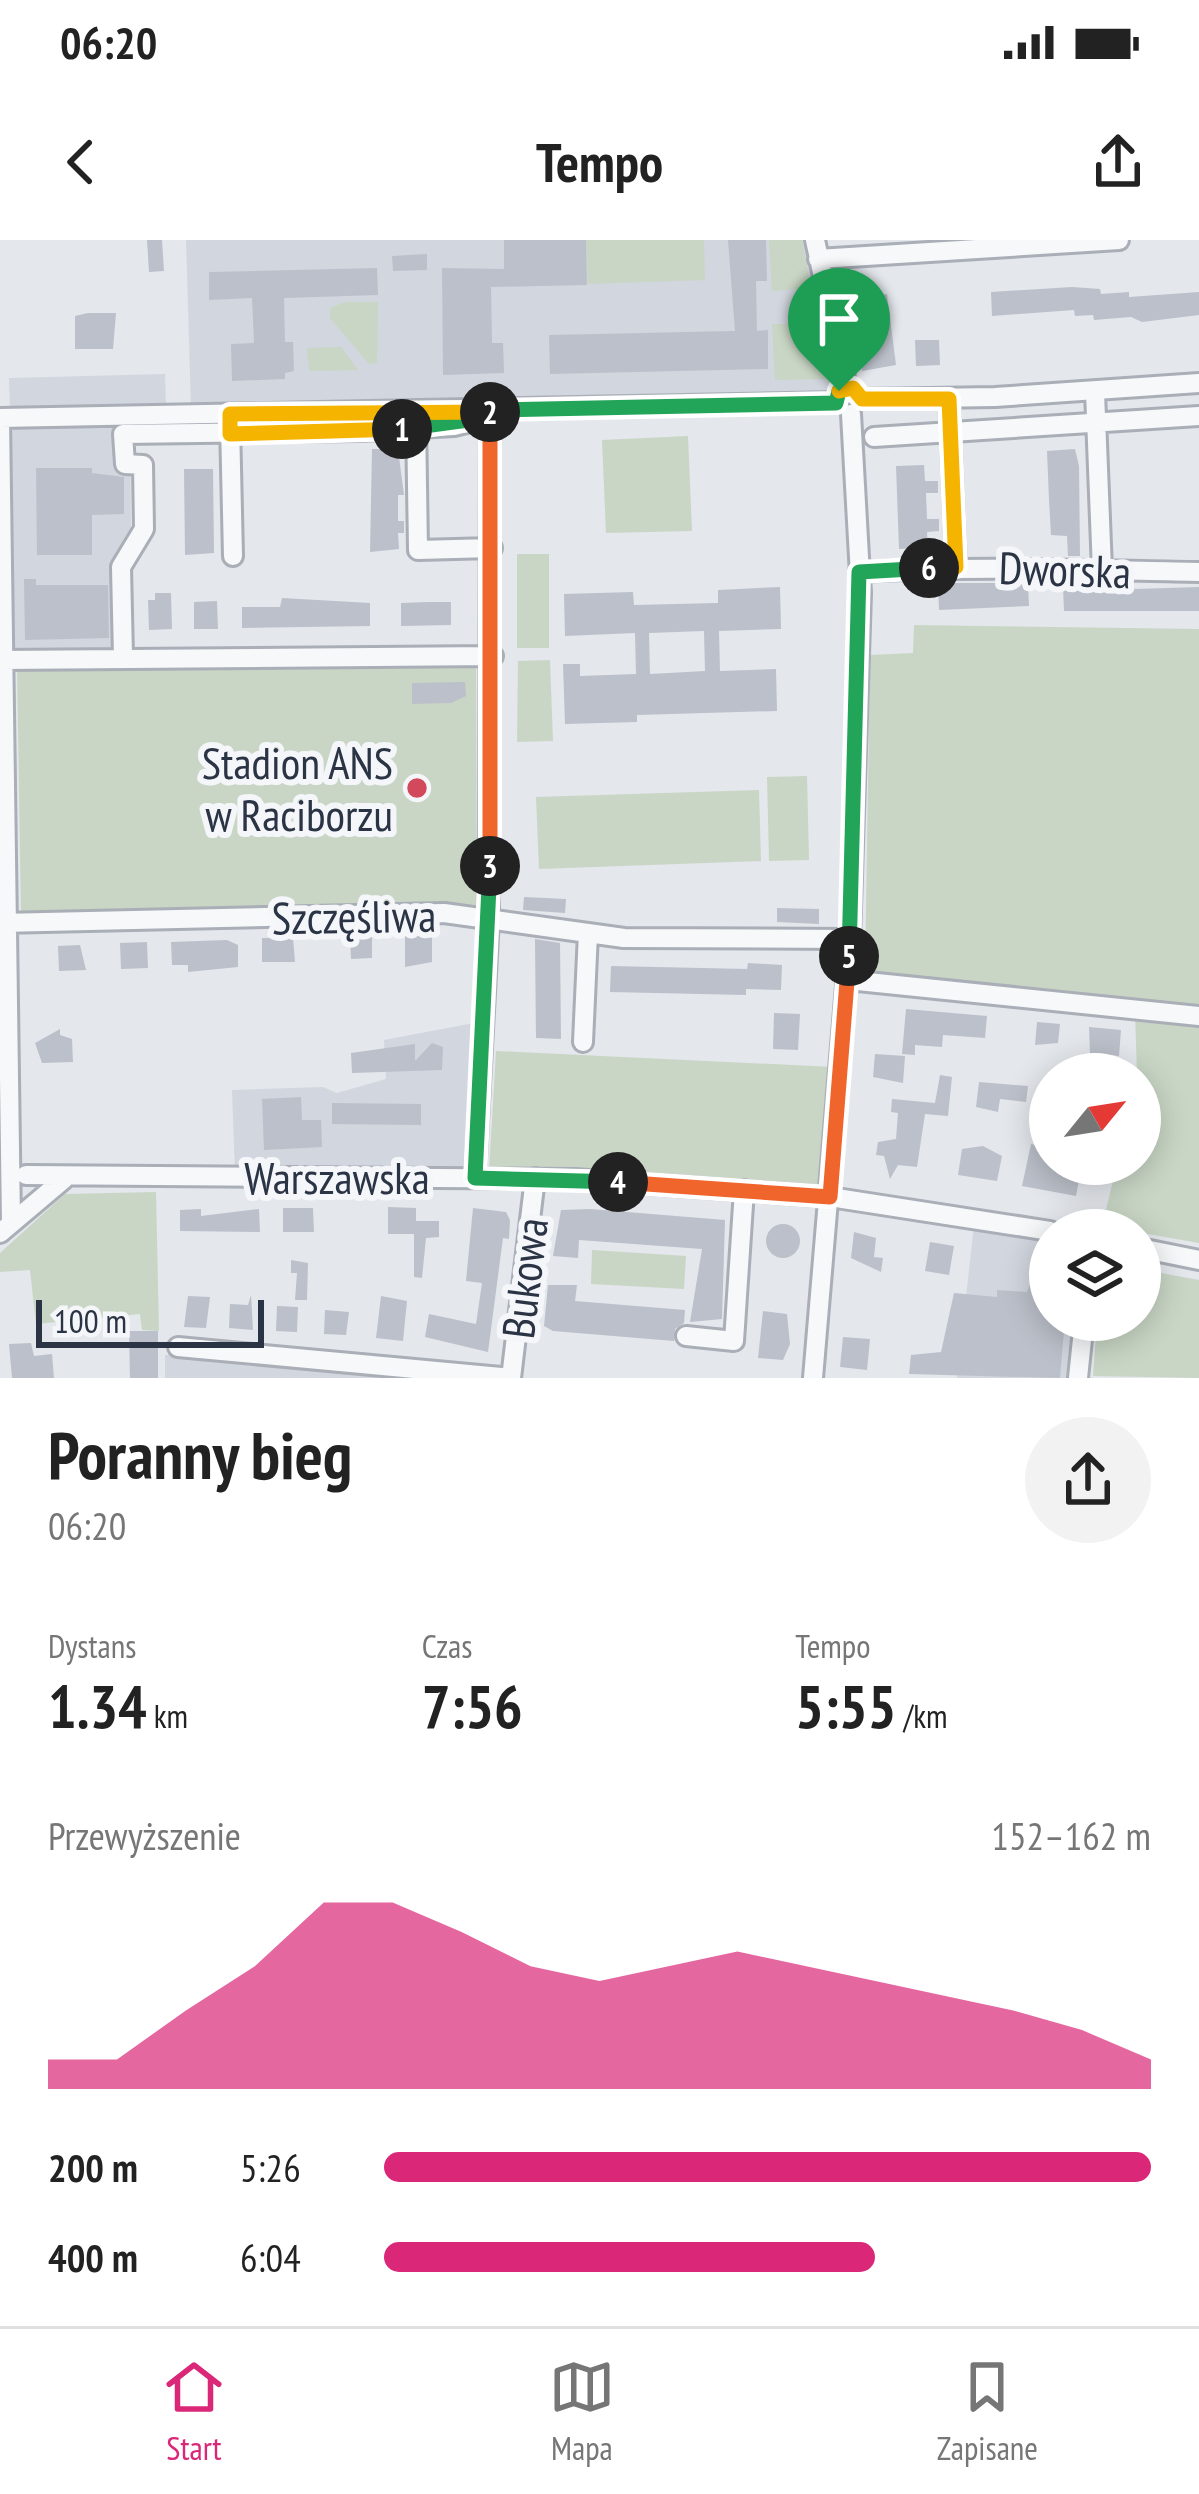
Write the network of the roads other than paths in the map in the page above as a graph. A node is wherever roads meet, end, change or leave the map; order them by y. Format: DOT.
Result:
graph roads {
  1 [pos="1119,240"];
  2 [pos="994,244"];
  3 [pos="816,249"];
  4 [pos="1199,383"];
  5 [pos="1095,392"];
  6 [pos="949,399"];
  7 [pos="849,401"];
  8 [pos="490,413"];
  9 [pos="230,414"];
  10 [pos="1199,416"];
  11 [pos="0,418"];
  12 [pos="416,419"];
  13 [pos="1096,425"];
  14 [pos="950,431"];
  15 [pos="230,434"];
  16 [pos="874,437"];
  17 [pos="492,548"];
  18 [pos="233,556"];
  19 [pos="956,567"];
  20 [pos="1102,570"];
  21 [pos="859,572"];
  22 [pos="1199,572"];
  23 [pos="493,656"];
  24 [pos="123,657"];
  25 [pos="2,660"];
  26 [pos="489,920"];
  27 [pos="3,922"];
  28 [pos="588,933"];
  29 [pos="850,939"];
  30 [pos="848,980"];
  31 [pos="1199,1016"];
  32 [pos="583,1042"];
  33 [pos="16,1175"];
  34 [pos="475,1178"];
  35 [pos="535,1178"];
  36 [pos="64,1179"];
  37 [pos="744,1190"];
  38 [pos="830,1197"];
  39 [pos="37,1201"];
  40 [pos="5,1228"];
  41 [pos="1029,1228"];
  42 [pos="1161,1252"];
  43 [pos="1199,1260"];
  44 [pos="686,1336"];
  45 [pos="1082,1341"];
  46 [pos="178,1347"];
  47 [pos="511,1378"];
  48 [pos="813,1378"];
  49 [pos="1078,1378"];
  1 -- 2 [label="street"];
  2 -- 3 [label="street"];
  3 -- 7 [label="street"];
  4 -- 5 [label="street"];
  5 -- 6 [label="street"];
  5 -- 13 [label="street"];
  6 -- 7 [label="street"];
  6 -- 14 [label="street"];
  7 -- 8 [label="street"];
  7 -- 21 [label="street"];
  8 -- 12 [label="street"];
  8 -- 17 [label="street"];
  9 -- 11 [label="street"];
  9 -- 12 [label="street"];
  9 -- 15 [label="street"];
  10 -- 13 [label="street"];
  11 -- 25 [label="street"];
  12 -- 15 [label="street"];
  12 -- 17 [label="street"];
  13 -- 14 [label="street"];
  13 -- 20 [label="street"];
  14 -- 16 [label="street"];
  14 -- 19 [label="street"];
  15 -- 18 [label="street"];
  15 -- 24 [label="street"];
  17 -- 23 [label="street"];
  19 -- 20 [label="street, Dworska"];
  19 -- 21 [label="street, Dworska"];
  20 -- 22 [label="street, Dworska"];
  21 -- 29 [label="street"];
  23 -- 24 [label="street"];
  23 -- 26 [label="street"];
  24 -- 25 [label="street"];
  25 -- 27 [label="street"];
  26 -- 27 [label="street, Szczęśliwa"];
  26 -- 28 [label="street, Szczęśliwa"];
  26 -- 34 [label="street"];
  27 -- 33 [label="street"];
  28 -- 29 [label="street, Szczęśliwa"];
  28 -- 32 [label="street"];
  29 -- 30 [label="street"];
  30 -- 31 [label="street"];
  30 -- 38 [label="street"];
  33 -- 36 [label="street, Warszawska"];
  33 -- 39 [label="street"];
  33 -- 40 [label="street"];
  34 -- 35 [label="street, Warszawska"];
  34 -- 36 [label="street, Warszawska"];
  35 -- 37 [label="street, Warszawska"];
  35 -- 47 [label="street, Bukowa"];
  36 -- 39 [label="street"];
  37 -- 38 [label="street, Warszawska"];
  37 -- 44 [label="street"];
  38 -- 41 [label="street, Warszawska"];
  38 -- 48 [label="street"];
  39 -- 40 [label="street"];
  42 -- 43 [label="street"];
  45 -- 49 [label="street"];
  46 -- 47 [label="street"];
}
